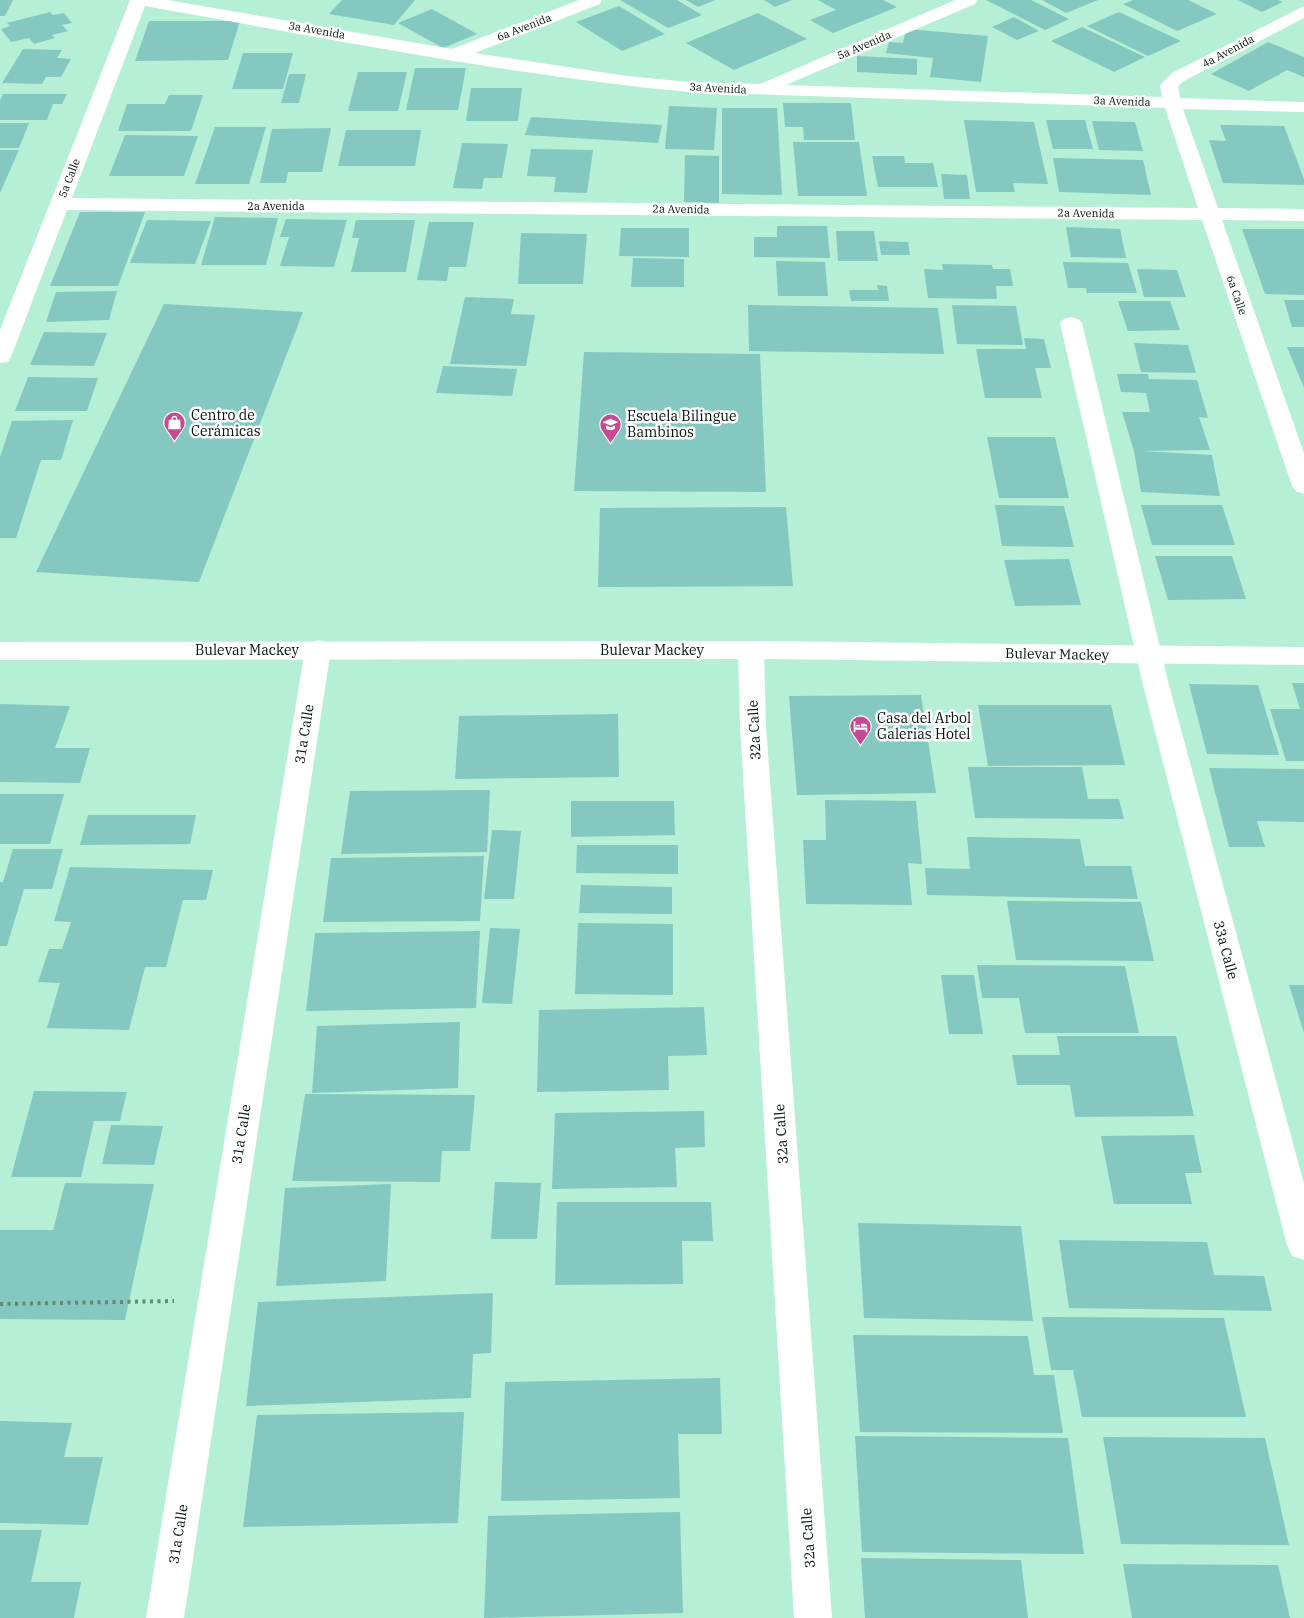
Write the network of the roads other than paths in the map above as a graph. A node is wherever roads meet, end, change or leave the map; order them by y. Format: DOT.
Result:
graph roads {
  1 [pos="138,0"];
  2 [pos="594,0"];
  3 [pos="969,0"];
  4 [pos="1304,11"];
  5 [pos="454,55"];
  6 [pos="760,90"];
  7 [pos="1172,103"];
  8 [pos="1304,107"];
  9 [pos="59,204"];
  10 [pos="1209,214"];
  11 [pos="1304,214"];
  12 [pos="1071,323"];
  13 [pos="0,357"];
  14 [pos="1304,486"];
  15 [pos="318,649"];
  16 [pos="751,650"];
  17 [pos="0,651"];
  18 [pos="1149,655"];
  19 [pos="1304,656"];
  20 [pos="1304,1245"];
  21 [pos="164,1618"];
  22 [pos="813,1618"];
  1 -- 5 [label="street, 3a Avenida"];
  1 -- 9 [label="street, 5a Calle"];
  2 -- 5 [label="street, 6a Avenida"];
  3 -- 6 [label="street, 5a Avenida"];
  4 -- 7 [label="street, 4a Avenida"];
  5 -- 6 [label="street, 3a Avenida"];
  6 -- 7 [label="street, 3a Avenida"];
  7 -- 8 [label="street, 3a Avenida"];
  7 -- 10 [label="street, 6a Calle"];
  9 -- 10 [label="street, 2a Avenida"];
  9 -- 13 [label="street, 5a Calle"];
  10 -- 11 [label="street, 2a Avenida"];
  10 -- 14 [label="street, 6a Calle"];
  12 -- 18 [label="street, 33a Calle"];
  15 -- 16 [label="street, Bulevar Mackey"];
  15 -- 17 [label="street, Bulevar Mackey"];
  15 -- 21 [label="street, 31a Calle"];
  16 -- 18 [label="street, Bulevar Mackey"];
  16 -- 22 [label="street, 32a Calle"];
  18 -- 19 [label="street, Bulevar Mackey"];
  18 -- 20 [label="street, 33a Calle"];
}
